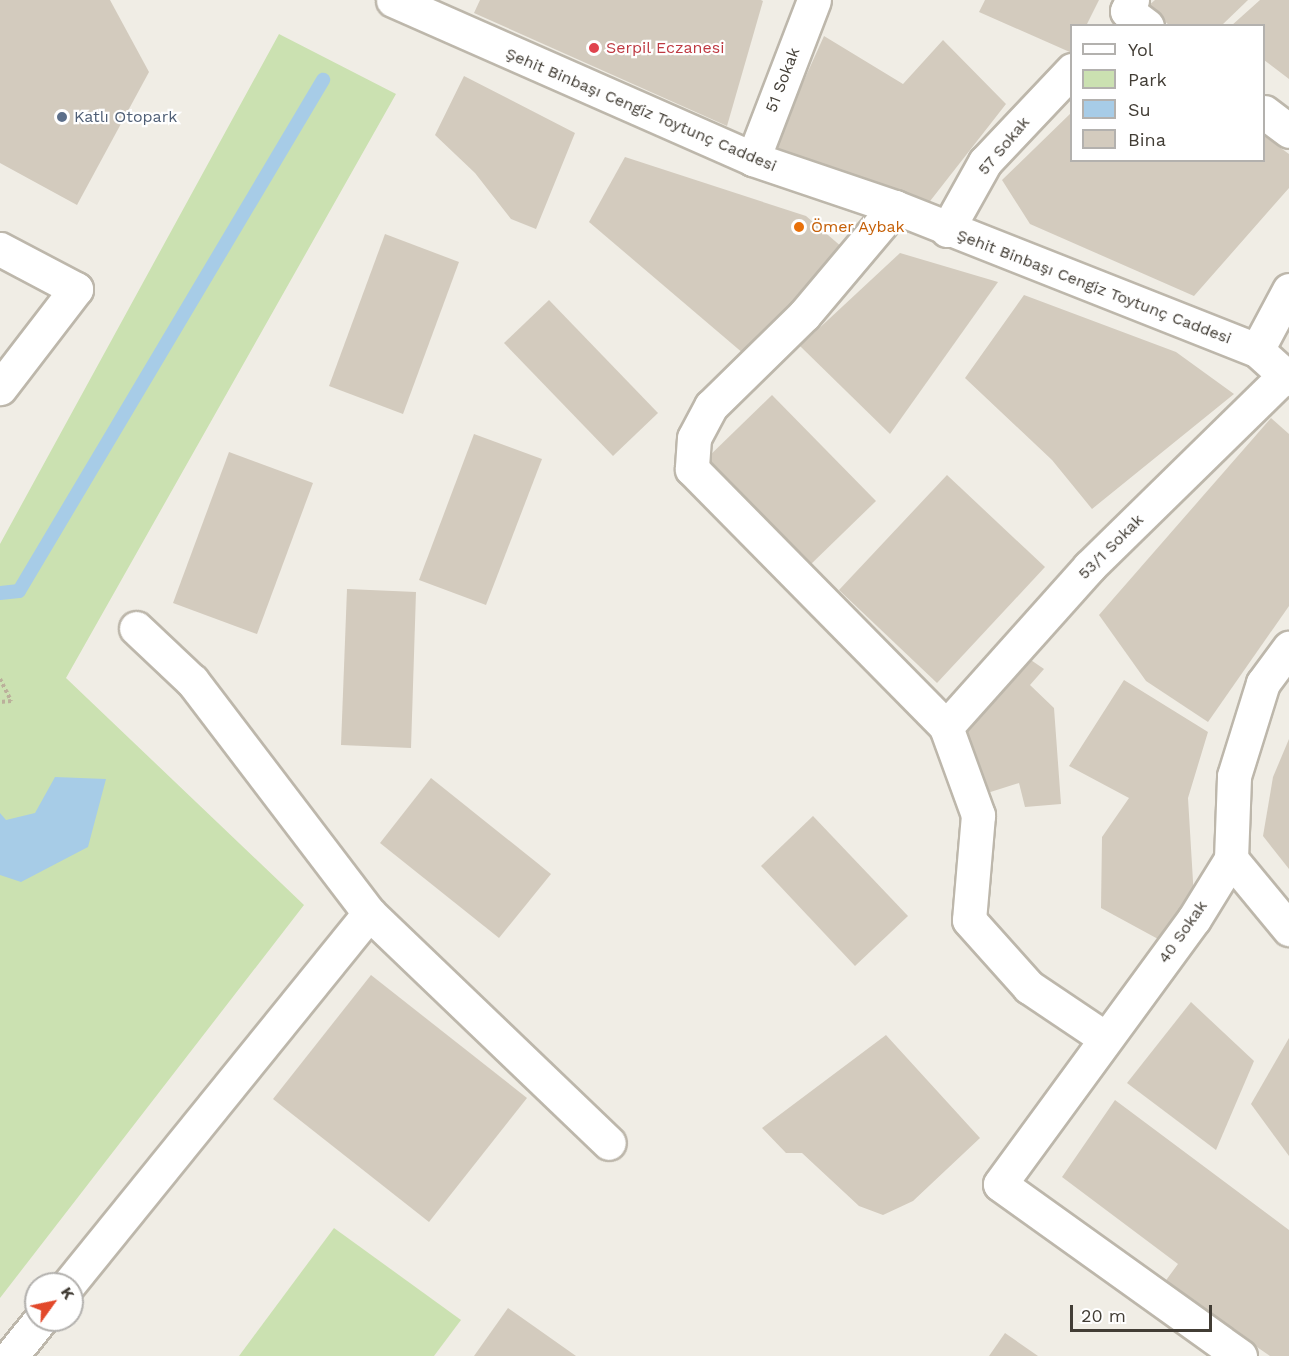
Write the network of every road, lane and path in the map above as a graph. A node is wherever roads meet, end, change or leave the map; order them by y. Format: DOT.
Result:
graph roads {
  1 [pos="393,0"];
  2 [pos="814,0"];
  3 [pos="440,11"];
  4 [pos="1070,71"];
  5 [pos="1265,113"];
  6 [pos="1289,131"];
  7 [pos="753,159"];
  8 [pos="895,207"];
  9 [pos="946,230"];
  10 [pos="0,249"];
  11 [pos="1289,290"];
  12 [pos="1257,350"];
  13 [pos="1287,377"];
  14 [pos="0,388"];
  15 [pos="136,628"];
  16 [pos="1289,648"];
  17 [pos="0,679"];
  18 [pos="0,702"];
  19 [pos="946,727"];
  20 [pos="1231,859"];
  21 [pos="369,913"];
  22 [pos="1289,930"];
  23 [pos="1105,1038"];
  24 [pos="609,1143"];
  25 [pos="79,1272"];
  26 [pos="30,1332"];
  27 [pos="11,1356"];
  28 [pos="1240,1356"];
  1 -- 3 [label="street, Şehit Binbaşı Cengiz Toytunç Caddesi"];
  2 -- 7 [label="street, 51 Sokak"];
  3 -- 7 [label="street, Şehit Binbaşı Cengiz Toytunç Caddesi"];
  4 -- 9 [label="street, 57 Sokak"];
  5 -- 6 [label="street"];
  7 -- 8 [label="street, Şehit Binbaşı Cengiz Toytunç Caddesi"];
  8 -- 9 [label="street, Şehit Binbaşı Cengiz Toytunç Caddesi"];
  8 -- 19 [label="street"];
  9 -- 12 [label="street, Şehit Binbaşı Cengiz Toytunç Caddesi"];
  10 -- 14 [label="street"];
  11 -- 12 [label="street"];
  12 -- 13 [label="street, Şehit Binbaşı Cengiz Toytunç Caddesi"];
  13 -- 19 [label="street, 53/1 Sokak"];
  15 -- 21 [label="street"];
  16 -- 20 [label="street"];
  17 -- 18 [label="path"];
  19 -- 23 [label="street"];
  20 -- 22 [label="street"];
  20 -- 23 [label="street, 40 Sokak"];
  21 -- 24 [label="street"];
  21 -- 25 [label="street"];
  23 -- 28 [label="street, 40 Sokak"];
  26 -- 27 [label="street"];
}
